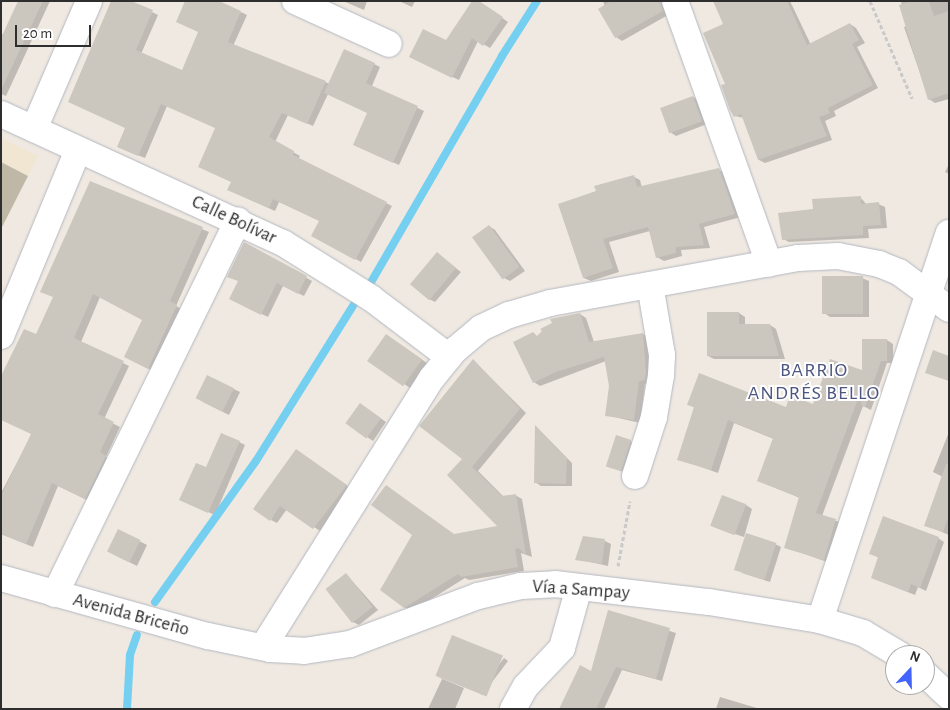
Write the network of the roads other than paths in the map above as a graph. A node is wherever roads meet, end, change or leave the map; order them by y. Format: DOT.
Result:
graph roads {
  1 [pos="89,1"];
  2 [pos="295,1"];
  3 [pos="675,1"];
  4 [pos="390,44"];
  5 [pos="1,114"];
  6 [pos="34,129"];
  7 [pos="78,150"];
  8 [pos="238,220"];
  9 [pos="949,233"];
  10 [pos="769,264"];
  11 [pos="650,285"];
  12 [pos="939,301"];
  13 [pos="1,336"];
  14 [pos="449,358"];
  15 [pos="635,476"];
  16 [pos="1,578"];
  17 [pos="579,587"];
  18 [pos="55,594"];
  19 [pos="820,620"];
  20 [pos="885,646"];
  21 [pos="263,647"];
  22 [pos="935,683"];
  23 [pos="949,696"];
  24 [pos="513,709"];
  1 -- 6 [label="street"];
  2 -- 4 [label="street"];
  3 -- 10 [label="street"];
  5 -- 6 [label="street, Calle Bolívar"];
  6 -- 7 [label="street, Calle Bolívar"];
  7 -- 8 [label="street, Calle Bolívar"];
  7 -- 13 [label="street"];
  8 -- 14 [label="street, Calle Bolívar"];
  8 -- 18 [label="street"];
  9 -- 12 [label="street"];
  10 -- 11 [label="street"];
  10 -- 12 [label="street"];
  11 -- 14 [label="street"];
  11 -- 15 [label="street"];
  12 -- 19 [label="street"];
  14 -- 21 [label="street"];
  16 -- 18 [label="street, Avenida Briceño"];
  17 -- 19 [label="street, Vía a Sampay"];
  17 -- 21 [label="street, Vía a Sampay"];
  17 -- 24 [label="street"];
  18 -- 21 [label="street, Avenida Briceño"];
  19 -- 20 [label="street, Vía a Sampay"];
  22 -- 23 [label="street"];
}
